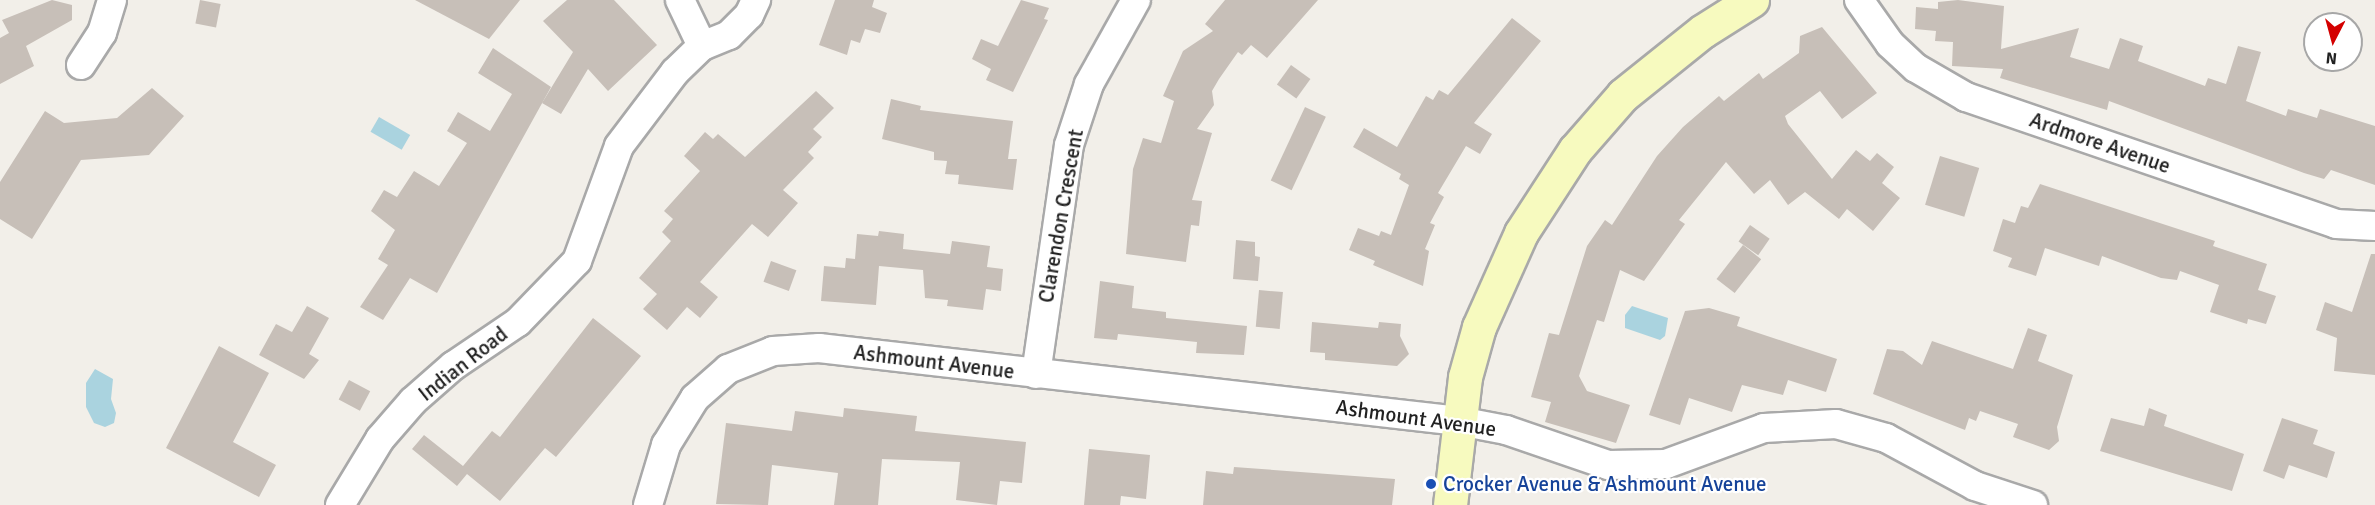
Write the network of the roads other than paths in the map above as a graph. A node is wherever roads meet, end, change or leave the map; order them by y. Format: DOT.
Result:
graph roads {
  1 [pos="112,0"];
  2 [pos="680,0"];
  3 [pos="756,0"];
  4 [pos="1136,0"];
  5 [pos="1752,0"];
  6 [pos="1858,0"];
  7 [pos="702,46"];
  8 [pos="81,65"];
  9 [pos="2375,226"];
  10 [pos="1036,374"];
  11 [pos="1459,421"];
  12 [pos="340,505"];
  13 [pos="648,505"];
  14 [pos="1450,505"];
  15 [pos="2032,505"];
  1 -- 8 [label="street"];
  2 -- 7 [label="street"];
  3 -- 7 [label="street"];
  4 -- 10 [label="street, Clarendon Crescent"];
  5 -- 11 [label="street"];
  6 -- 9 [label="street, Ardmore Avenue"];
  7 -- 12 [label="street, Indian Road"];
  10 -- 11 [label="street, Ashmount Avenue"];
  10 -- 13 [label="street, Ashmount Avenue"];
  11 -- 14 [label="street"];
  11 -- 15 [label="street, Ashmount Avenue"];
}
